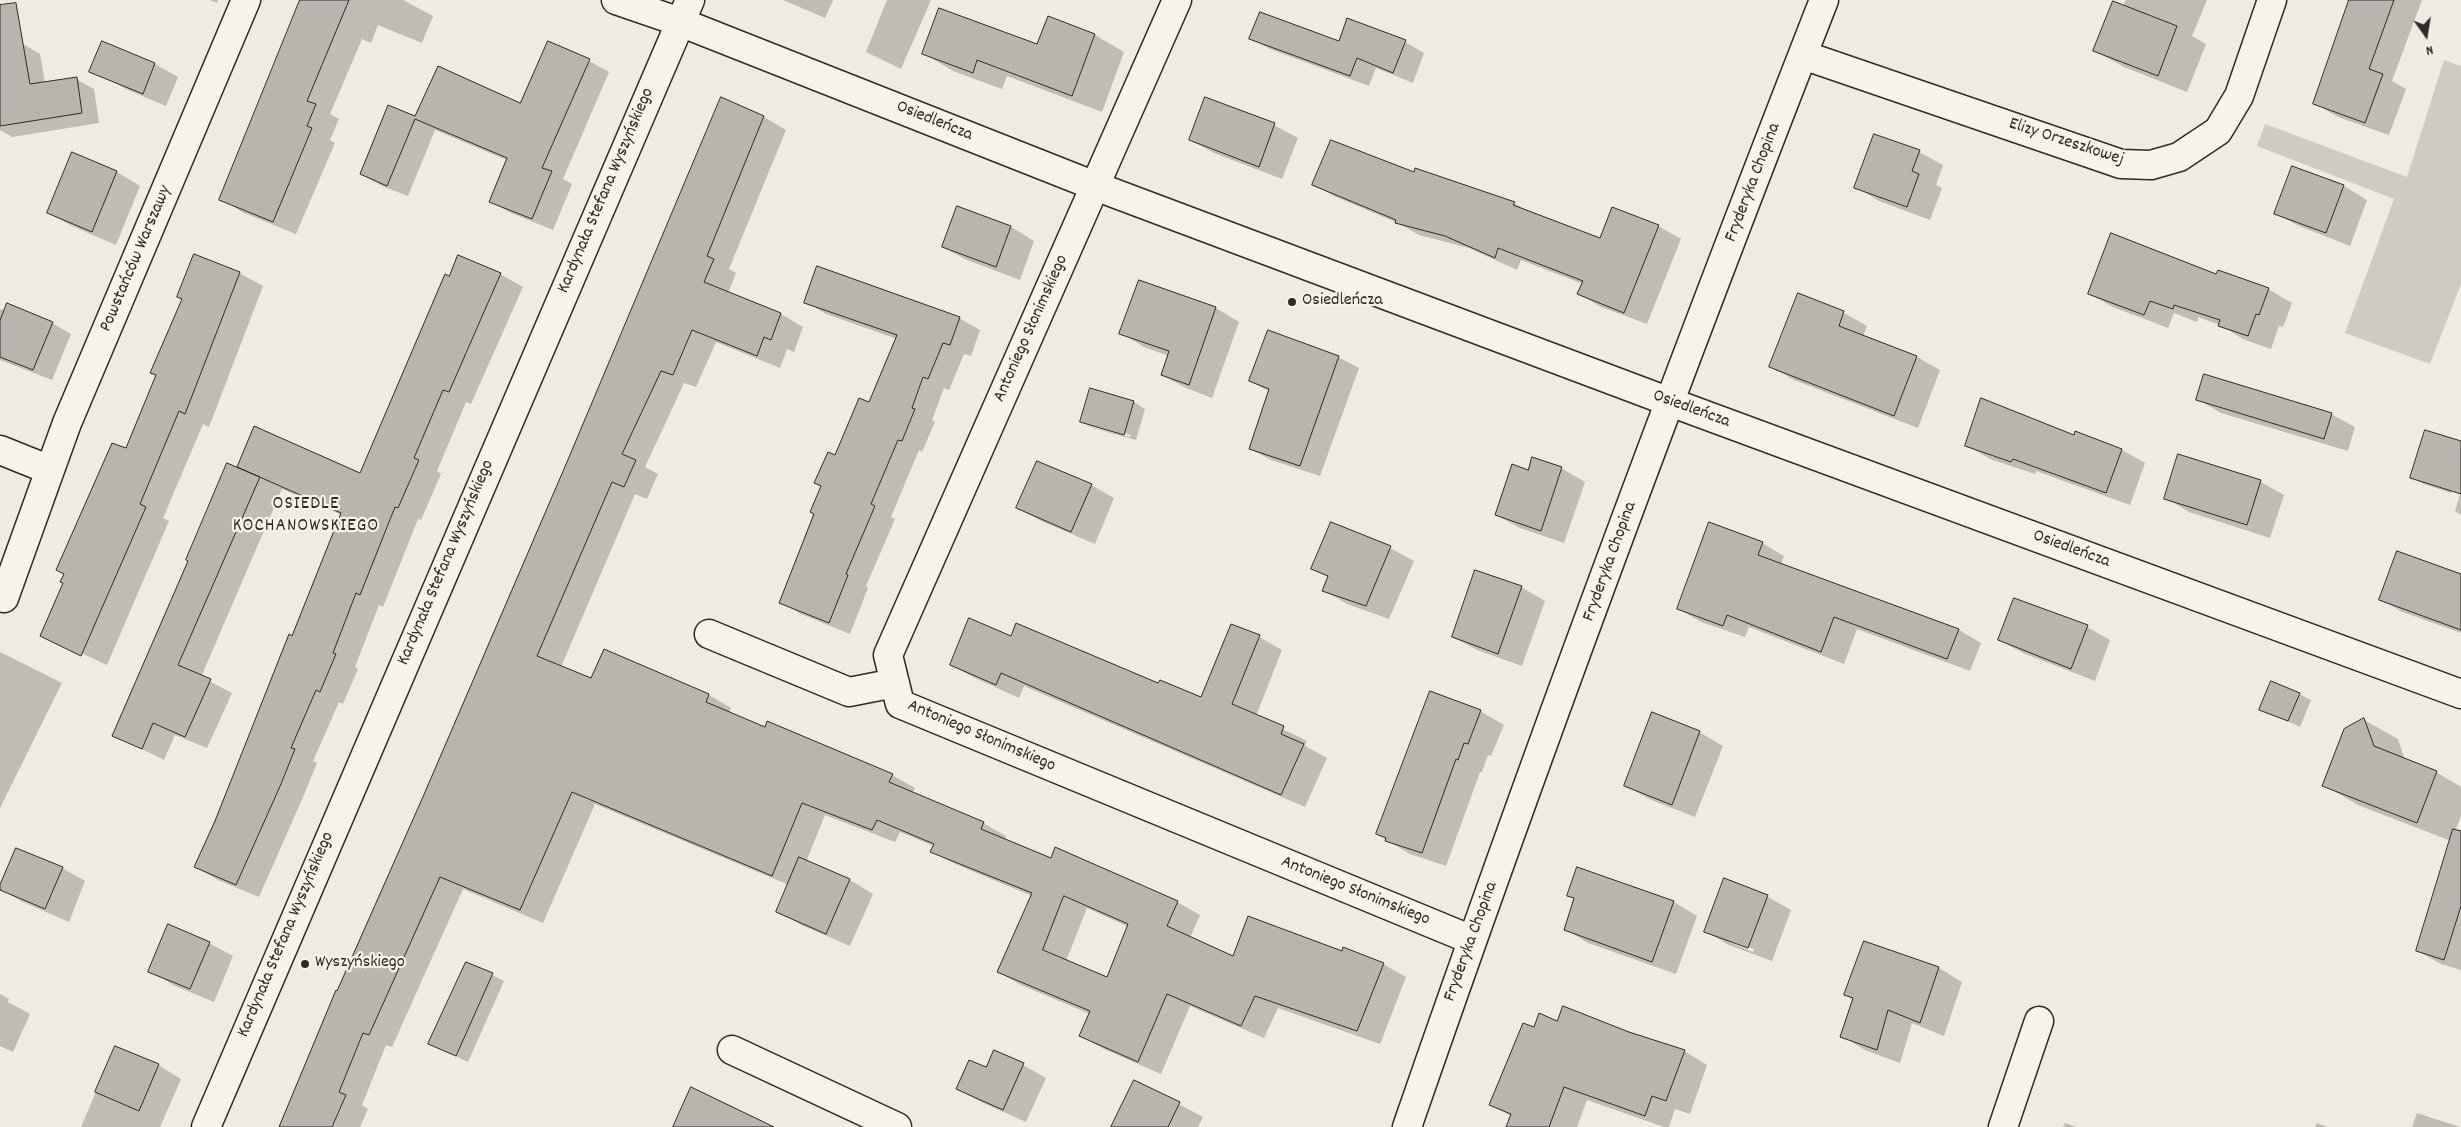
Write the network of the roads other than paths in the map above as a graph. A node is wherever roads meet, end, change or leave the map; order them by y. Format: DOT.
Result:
graph roads {
  1 [pos="246,0"];
  2 [pos="616,0"];
  3 [pos="1177,0"];
  4 [pos="1824,0"];
  5 [pos="2272,0"];
  6 [pos="685,11"];
  7 [pos="1803,55"];
  8 [pos="1095,186"];
  9 [pos="1670,402"];
  10 [pos="0,450"];
  11 [pos="50,470"];
  12 [pos="4,598"];
  13 [pos="709,634"];
  14 [pos="895,683"];
  15 [pos="2461,694"];
  16 [pos="1472,940"];
  17 [pos="2039,1021"];
  18 [pos="732,1050"];
  19 [pos="206,1127"];
  20 [pos="897,1127"];
  21 [pos="1407,1127"];
  22 [pos="2003,1127"];
  1 -- 11 [label="street, Powstańców Warszawy"];
  2 -- 6 [label="street, Osiedleńcza"];
  3 -- 8 [label="street, Antoniego Słonimskiego"];
  4 -- 7 [label="street, Fryderyka Chopina"];
  5 -- 7 [label="street, Elizy Orzeszkowej"];
  6 -- 8 [label="street, Osiedleńcza"];
  6 -- 19 [label="street, Kardynała Stefana Wyszyńskiego"];
  7 -- 9 [label="street, Fryderyka Chopina"];
  8 -- 9 [label="street, Osiedleńcza"];
  8 -- 14 [label="street, Antoniego Słonimskiego"];
  9 -- 15 [label="street, Osiedleńcza"];
  9 -- 16 [label="street, Fryderyka Chopina"];
  10 -- 11 [label="street"];
  11 -- 12 [label="street, Powstańców Warszawy"];
  13 -- 14 [label="street"];
  14 -- 16 [label="street, Antoniego Słonimskiego"];
  16 -- 21 [label="street, Fryderyka Chopina"];
  17 -- 22 [label="street"];
  18 -- 20 [label="street"];
}
